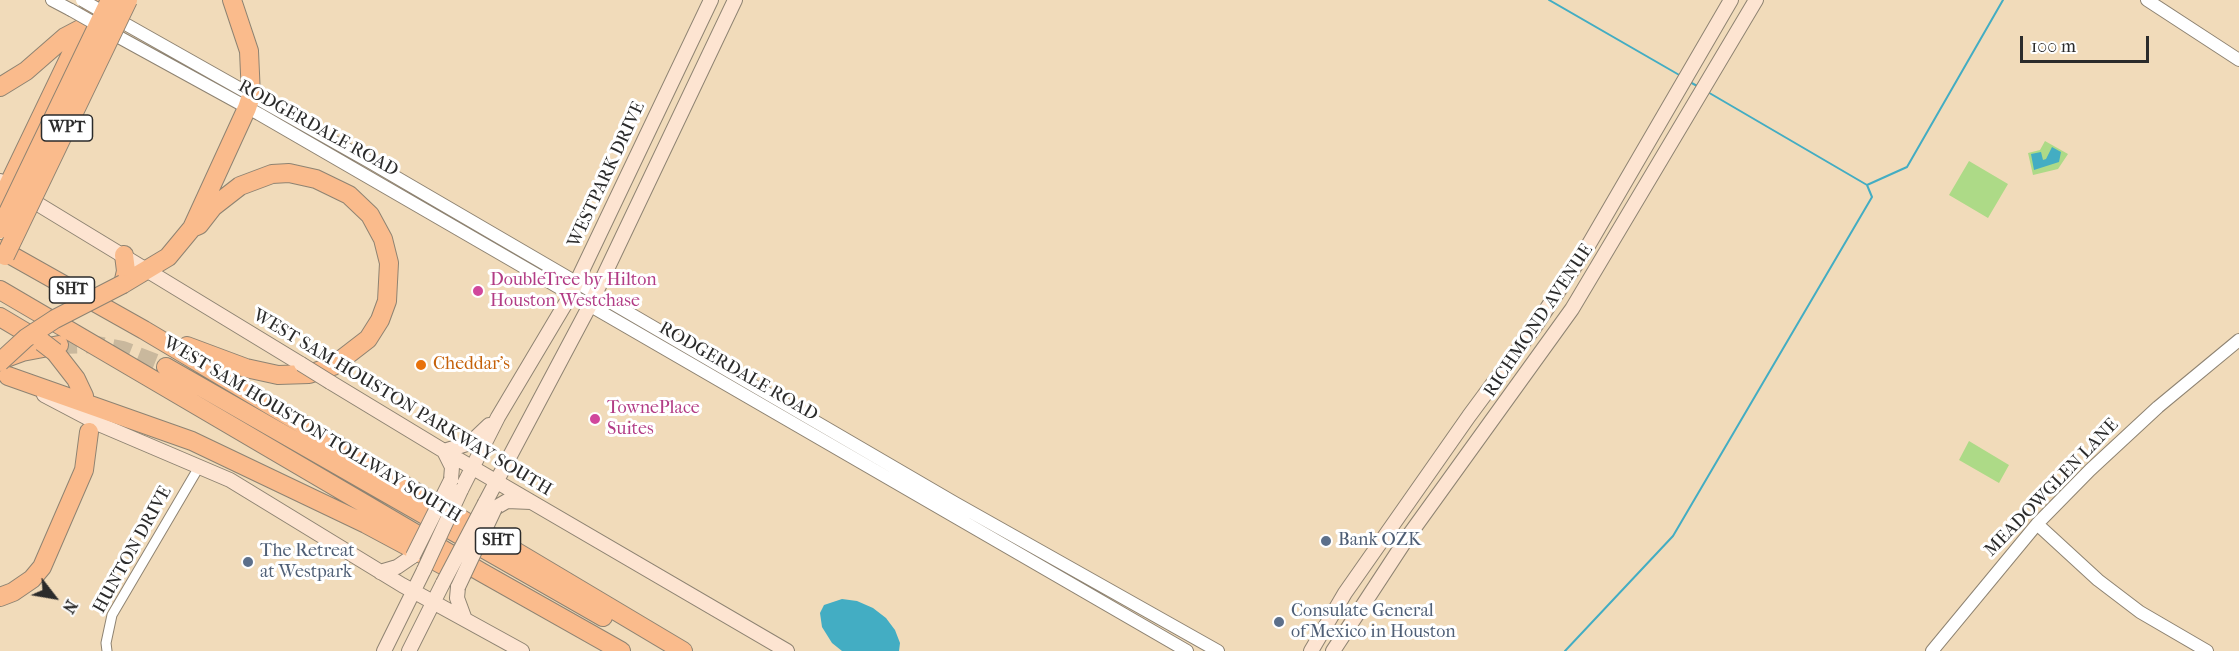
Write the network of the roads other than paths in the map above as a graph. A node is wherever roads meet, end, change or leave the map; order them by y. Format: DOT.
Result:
graph roads {
  1 [pos="52,0"];
  2 [pos="82,0"];
  3 [pos="97,0"];
  4 [pos="128,0"];
  5 [pos="232,0"];
  6 [pos="711,0"];
  7 [pos="735,0"];
  8 [pos="1731,0"];
  9 [pos="1756,0"];
  10 [pos="2147,0"];
  11 [pos="109,7"];
  12 [pos="93,27"];
  13 [pos="2239,60"];
  14 [pos="0,87"];
  15 [pos="249,102"];
  16 [pos="1640,156"];
  17 [pos="370,162"];
  18 [pos="1659,166"];
  19 [pos="362,174"];
  20 [pos="2,192"];
  21 [pos="192,228"];
  22 [pos="0,229"];
  23 [pos="0,249"];
  24 [pos="1585,251"];
  25 [pos="124,255"];
  26 [pos="0,266"];
  27 [pos="1598,267"];
  28 [pos="149,270"];
  29 [pos="127,280"];
  30 [pos="577,281"];
  31 [pos="0,290"];
  32 [pos="596,292"];
  33 [pos="570,296"];
  34 [pos="589,307"];
  35 [pos="0,317"];
  36 [pos="144,330"];
  37 [pos="2239,340"];
  38 [pos="52,346"];
  39 [pos="166,367"];
  40 [pos="2,368"];
  41 [pos="736,374"];
  42 [pos="1498,376"];
  43 [pos="729,387"];
  44 [pos="1516,389"];
  45 [pos="84,396"];
  46 [pos="498,417"];
  47 [pos="89,432"];
  48 [pos="841,435"];
  49 [pos="833,447"];
  50 [pos="444,451"];
  51 [pos="199,467"];
  52 [pos="473,467"];
  53 [pos="496,481"];
  54 [pos="456,485"];
  55 [pos="1421,485"];
  56 [pos="1437,497"];
  57 [pos="531,502"];
  58 [pos="490,506"];
  59 [pos="951,508"];
  60 [pos="2037,524"];
  61 [pos="1049,556"];
  62 [pos="1042,568"];
  63 [pos="477,570"];
  64 [pos="380,572"];
  65 [pos="413,591"];
  66 [pos="1346,593"];
  67 [pos="0,597"];
  68 [pos="434,602"];
  69 [pos="1362,604"];
  70 [pos="464,617"];
  71 [pos="1178,628"];
  72 [pos="1166,639"];
  73 [pos="107,651"];
  74 [pos="384,651"];
  75 [pos="410,651"];
  76 [pos="522,651"];
  77 [pos="621,651"];
  78 [pos="661,651"];
  79 [pos="684,651"];
  80 [pos="787,651"];
  81 [pos="1187,651"];
  82 [pos="1218,651"];
  83 [pos="1311,651"];
  84 [pos="1333,651"];
  85 [pos="1932,651"];
  86 [pos="2207,651"];
  1 -- 12 [label="street, RODGERDALE ROAD, bridge"];
  2 -- 11 [label="street, RODGERDALE ROAD, bridge"];
  3 -- 12 [label="highway"];
  4 -- 26 [label="highway, WPT, bridge"];
  5 -- 15 [label="highway"];
  6 -- 30 [label="main road, WESTPARK DRIVE"];
  7 -- 32 [label="main road"];
  8 -- 16 [label="main road, RICHMOND AVENUE"];
  9 -- 18 [label="main road, RICHMOND AVENUE"];
  10 -- 13 [label="street"];
  11 -- 15 [label="street, RODGERDALE ROAD"];
  11 -- 22 [label="highway, WPT, bridge"];
  12 -- 14 [label="highway"];
  12 -- 15 [label="street, RODGERDALE ROAD"];
  12 -- 20 [label="highway"];
  15 -- 17 [label="street, RODGERDALE ROAD"];
  15 -- 19 [label="street, RODGERDALE ROAD"];
  15 -- 21 [label="highway"];
  16 -- 18 [label="main road"];
  16 -- 24 [label="main road, RICHMOND AVENUE"];
  17 -- 19 [label="street"];
  17 -- 30 [label="street, RODGERDALE ROAD"];
  18 -- 27 [label="main road, RICHMOND AVENUE"];
  19 -- 33 [label="street, RODGERDALE ROAD"];
  20 -- 25 [label="main road, WEST SAM HOUSTON PARKWAY SOUTH"];
  21 -- 28 [label="highway"];
  21 -- 36 [label="highway"];
  23 -- 36 [label="highway, WEST SAM HOUSTON TOLLWAY SOUTH / SHT"];
  24 -- 27 [label="main road"];
  24 -- 42 [label="main road, RICHMOND AVENUE"];
  25 -- 28 [label="main road, WEST SAM HOUSTON PARKWAY SOUTH"];
  25 -- 29 [label="highway"];
  27 -- 44 [label="main road, RICHMOND AVENUE"];
  28 -- 29 [label="highway"];
  28 -- 50 [label="main road, WEST SAM HOUSTON PARKWAY SOUTH, bridge"];
  29 -- 40 [label="highway, bridge"];
  30 -- 32 [label="street, RODGERDALE ROAD"];
  30 -- 33 [label="main road, WESTPARK DRIVE"];
  31 -- 63 [label="highway, WEST SAM HOUSTON TOLLWAY SOUTH / SHT"];
  32 -- 34 [label="main road"];
  32 -- 41 [label="street, RODGERDALE ROAD"];
  33 -- 34 [label="street, RODGERDALE ROAD"];
  33 -- 46 [label="main road, WESTPARK DRIVE"];
  34 -- 43 [label="street, RODGERDALE ROAD"];
  34 -- 53 [label="main road"];
  35 -- 38 [label="highway"];
  36 -- 79 [label="highway, WEST SAM HOUSTON TOLLWAY SOUTH / SHT"];
  37 -- 60 [label="street, MEADOWGLEN LANE"];
  38 -- 40 [label="highway"];
  38 -- 45 [label="highway"];
  39 -- 78 [label="highway"];
  40 -- 51 [label="main road"];
  40 -- 63 [label="highway"];
  41 -- 43 [label="street"];
  41 -- 48 [label="street, RODGERDALE ROAD"];
  42 -- 44 [label="main road"];
  42 -- 55 [label="main road, RICHMOND AVENUE"];
  43 -- 49 [label="street, RODGERDALE ROAD"];
  44 -- 56 [label="main road, RICHMOND AVENUE"];
  46 -- 50 [label="main road"];
  46 -- 52 [label="main road, WESTPARK DRIVE"];
  47 -- 67 [label="highway"];
  48 -- 49 [label="street"];
  48 -- 59 [label="street, RODGERDALE ROAD"];
  49 -- 59 [label="street, RODGERDALE ROAD"];
  50 -- 52 [label="main road, WEST SAM HOUSTON PARKWAY SOUTH"];
  50 -- 54 [label="main road"];
  51 -- 64 [label="main road"];
  51 -- 73 [label="street, HUNTON DRIVE"];
  52 -- 53 [label="main road, WEST SAM HOUSTON PARKWAY SOUTH"];
  52 -- 54 [label="main road, WESTPARK DRIVE"];
  53 -- 57 [label="main road, WEST SAM HOUSTON PARKWAY SOUTH"];
  53 -- 58 [label="main road"];
  54 -- 64 [label="main road, bridge"];
  54 -- 65 [label="main road, WESTPARK DRIVE, bridge"];
  55 -- 56 [label="main road"];
  55 -- 66 [label="main road, RICHMOND AVENUE"];
  56 -- 69 [label="main road, RICHMOND AVENUE"];
  57 -- 58 [label="main road"];
  57 -- 80 [label="main road, WEST SAM HOUSTON PARKWAY SOUTH"];
  58 -- 68 [label="main road, bridge"];
  58 -- 70 [label="main road, bridge"];
  59 -- 61 [label="street, RODGERDALE ROAD"];
  59 -- 62 [label="street, RODGERDALE ROAD"];
  60 -- 85 [label="street, MEADOWGLEN LANE"];
  60 -- 86 [label="street"];
  61 -- 62 [label="street"];
  61 -- 71 [label="street, RODGERDALE ROAD"];
  62 -- 72 [label="street, RODGERDALE ROAD"];
  63 -- 77 [label="highway, WEST SAM HOUSTON TOLLWAY SOUTH / SHT"];
  64 -- 65 [label="main road"];
  65 -- 68 [label="main road"];
  65 -- 74 [label="main road, WESTPARK DRIVE"];
  66 -- 69 [label="main road"];
  66 -- 83 [label="main road, RICHMOND AVENUE"];
  68 -- 70 [label="main road"];
  68 -- 75 [label="main road"];
  69 -- 84 [label="main road, RICHMOND AVENUE"];
  70 -- 76 [label="main road"];
  71 -- 72 [label="street"];
  71 -- 82 [label="street, RODGERDALE ROAD"];
  72 -- 81 [label="street, RODGERDALE ROAD"];
}
